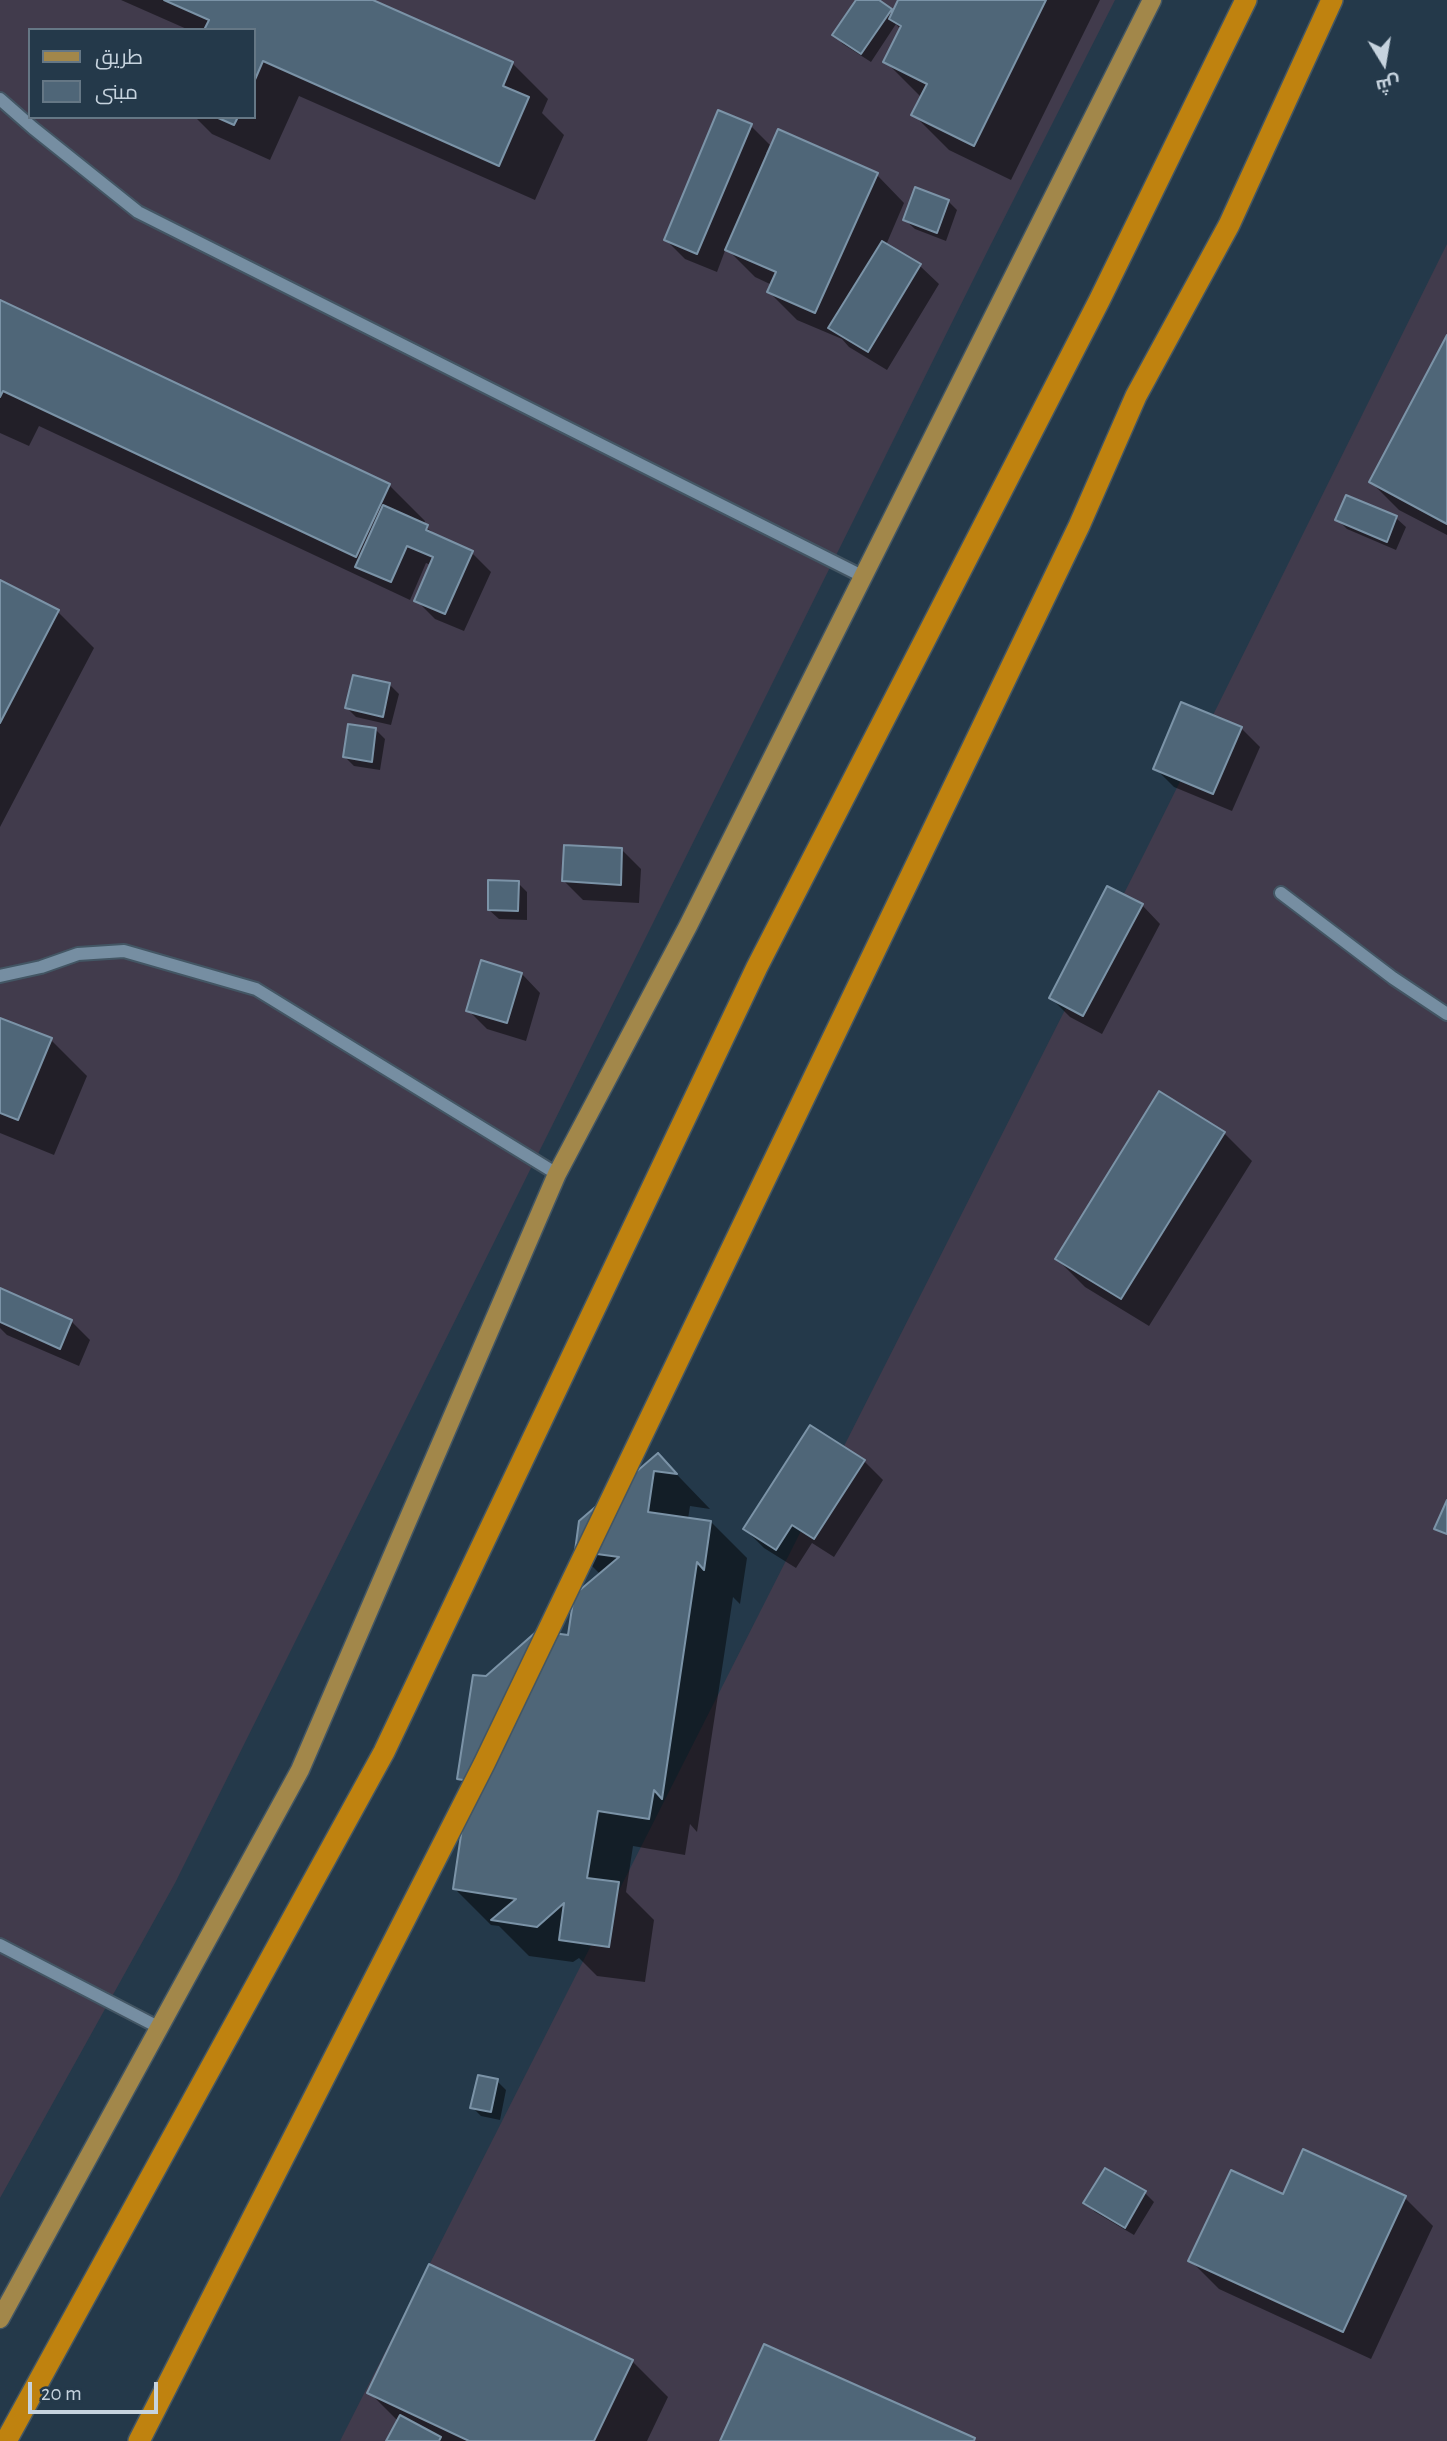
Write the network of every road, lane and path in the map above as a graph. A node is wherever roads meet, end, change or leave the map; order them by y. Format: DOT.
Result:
graph roads {
  1 [pos="1153,0"];
  2 [pos="1246,0"];
  3 [pos="1332,0"];
  4 [pos="0,99"];
  5 [pos="864,577"];
  6 [pos="1281,893"];
  7 [pos="0,976"];
  8 [pos="1447,1014"];
  9 [pos="558,1174"];
  10 [pos="0,1945"];
  11 [pos="160,2028"];
  12 [pos="0,2319"];
  13 [pos="6,2441"];
  14 [pos="138,2441"];
  1 -- 5 [label="main road"];
  2 -- 13 [label="highway"];
  3 -- 14 [label="highway"];
  4 -- 5 [label="lane"];
  5 -- 9 [label="main road"];
  6 -- 8 [label="lane"];
  7 -- 9 [label="lane"];
  9 -- 11 [label="main road"];
  10 -- 11 [label="lane"];
  11 -- 12 [label="main road"];
}
